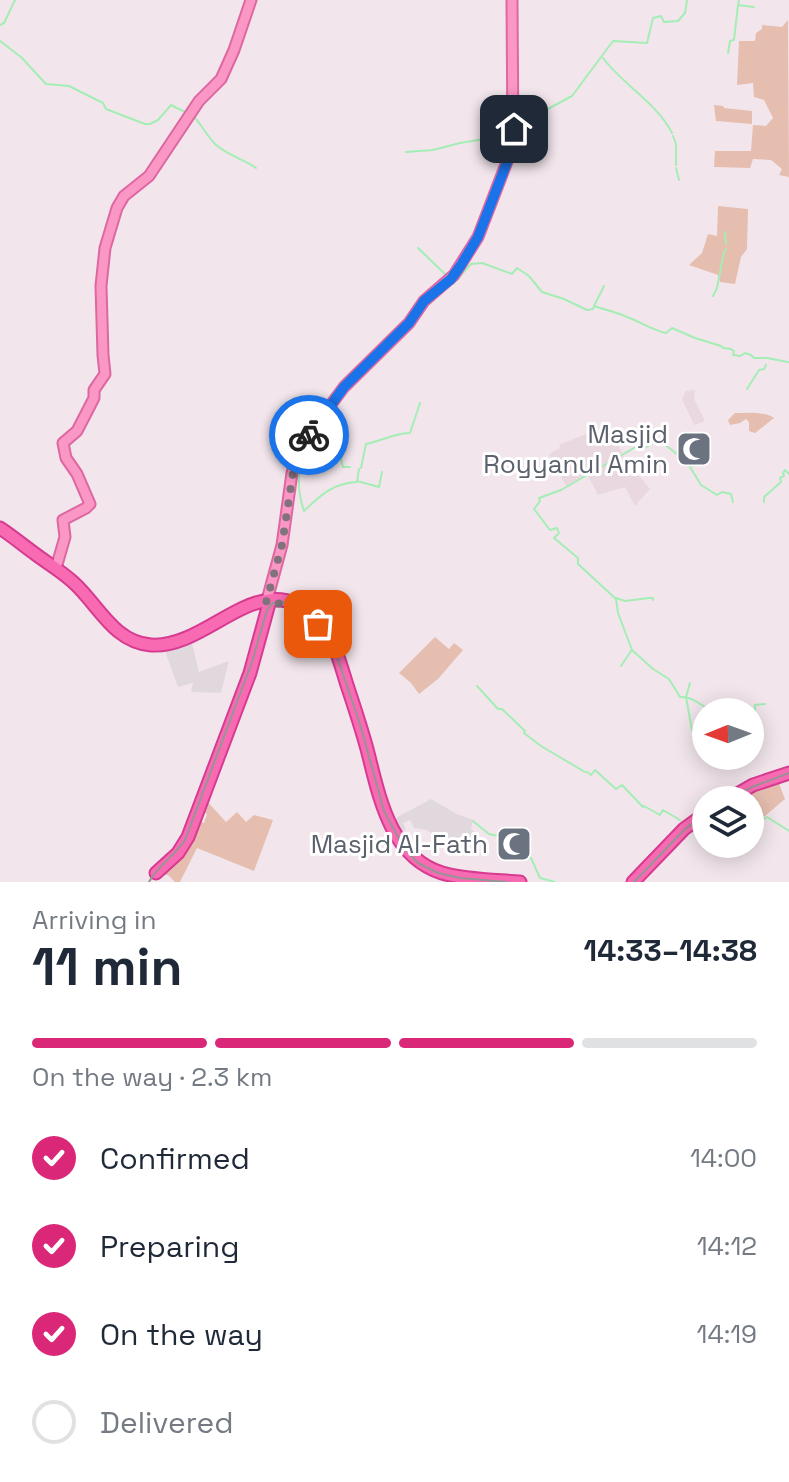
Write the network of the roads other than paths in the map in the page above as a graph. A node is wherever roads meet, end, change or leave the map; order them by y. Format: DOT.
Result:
graph roads {
  1 [pos="251,0"];
  2 [pos="514,0"];
  3 [pos="0,528"];
  4 [pos="56,568"];
  5 [pos="270,600"];
  6 [pos="789,774"];
  7 [pos="757,786"];
  8 [pos="692,824"];
  9 [pos="152,876"];
  10 [pos="639,877"];
  11 [pos="499,882"];
  12 [pos="520,882"];
  1 -- 4 [label="main road"];
  2 -- 5 [label="main road"];
  3 -- 4 [label="highway"];
  4 -- 5 [label="highway"];
  5 -- 9 [label="highway"];
  5 -- 11 [label="highway"];
  5 -- 12 [label="highway"];
  6 -- 7 [label="highway"];
  8 -- 10 [label="highway"];
}
